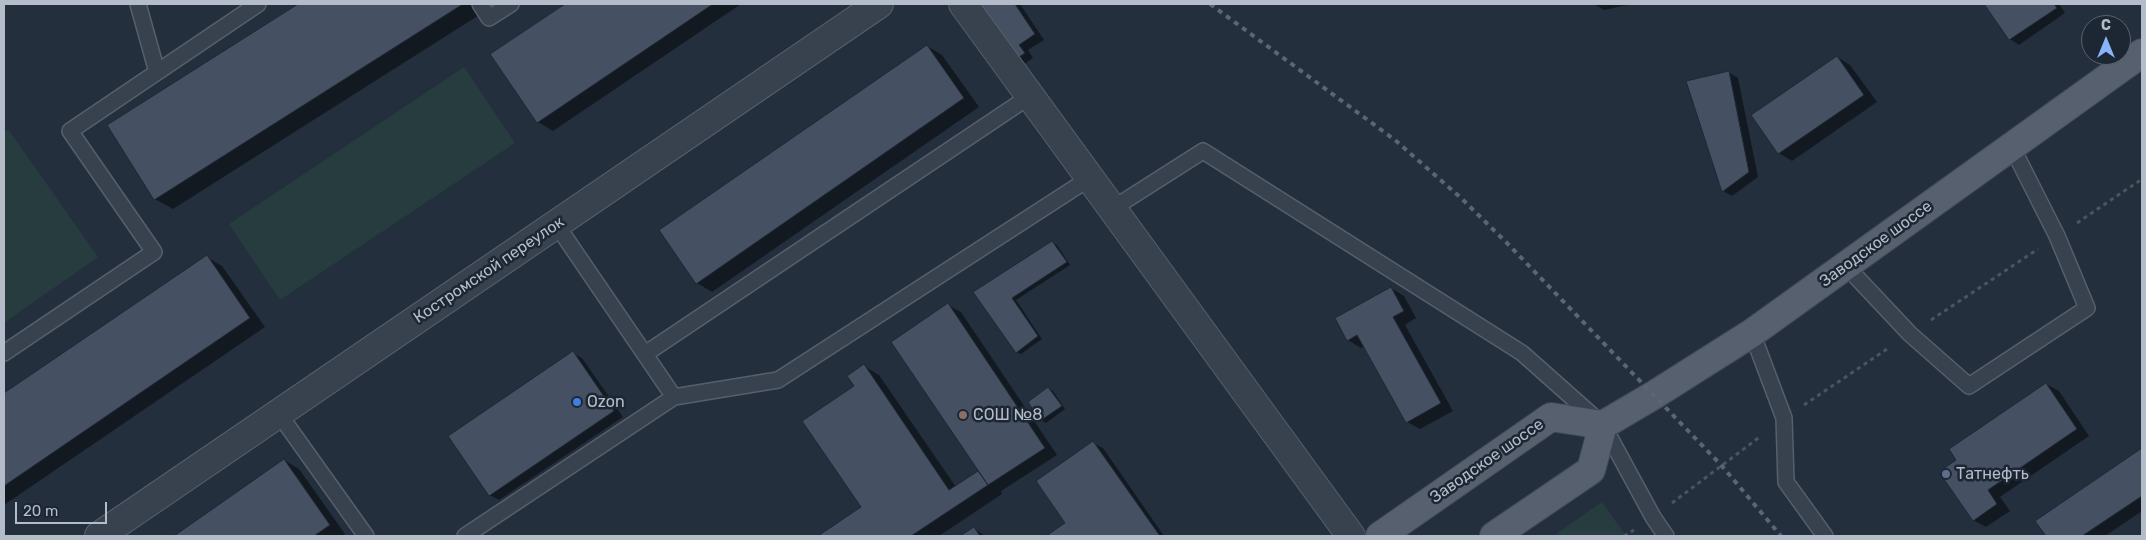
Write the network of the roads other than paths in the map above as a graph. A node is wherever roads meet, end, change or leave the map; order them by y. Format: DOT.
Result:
graph roads {
  1 [pos="138,4"];
  2 [pos="258,4"];
  3 [pos="480,4"];
  4 [pos="511,4"];
  5 [pos="879,4"];
  6 [pos="963,4"];
  7 [pos="2142,53"];
  8 [pos="157,72"];
  9 [pos="1030,96"];
  10 [pos="2012,146"];
  11 [pos="1090,178"];
  12 [pos="1112,209"];
  13 [pos="556,224"];
  14 [pos="1846,266"];
  15 [pos="1752,333"];
  16 [pos="4,353"];
  17 [pos="644,354"];
  18 [pos="674,397"];
  19 [pos="278,414"];
  20 [pos="1603,425"];
  21 [pos="99,536"];
  22 [pos="366,536"];
  23 [pos="465,536"];
  24 [pos="1351,536"];
  25 [pos="1380,536"];
  26 [pos="1494,536"];
  27 [pos="1666,536"];
  28 [pos="1825,536"];
  1 -- 8 [label="lane"];
  2 -- 8 [label="lane"];
  3 -- 4 [label="lane"];
  5 -- 13 [label="street, Костромской переулок"];
  6 -- 9 [label="street"];
  7 -- 10 [label="main road, Заводское шоссе"];
  8 -- 16 [label="lane"];
  9 -- 11 [label="street"];
  9 -- 17 [label="lane"];
  10 -- 14 [label="main road, Заводское шоссе"];
  10 -- 14 [label="lane"];
  11 -- 12 [label="street"];
  11 -- 18 [label="lane"];
  12 -- 20 [label="lane"];
  12 -- 24 [label="street"];
  13 -- 17 [label="lane"];
  13 -- 19 [label="street, Костромской переулок"];
  14 -- 15 [label="main road, Заводское шоссе"];
  15 -- 20 [label="main road, Заводское шоссе"];
  15 -- 28 [label="lane"];
  17 -- 18 [label="lane"];
  18 -- 23 [label="lane"];
  19 -- 21 [label="street, Костромской переулок"];
  19 -- 22 [label="lane"];
  20 -- 25 [label="main road, Заводское шоссе"];
  20 -- 26 [label="main road"];
  20 -- 27 [label="lane"];
}
